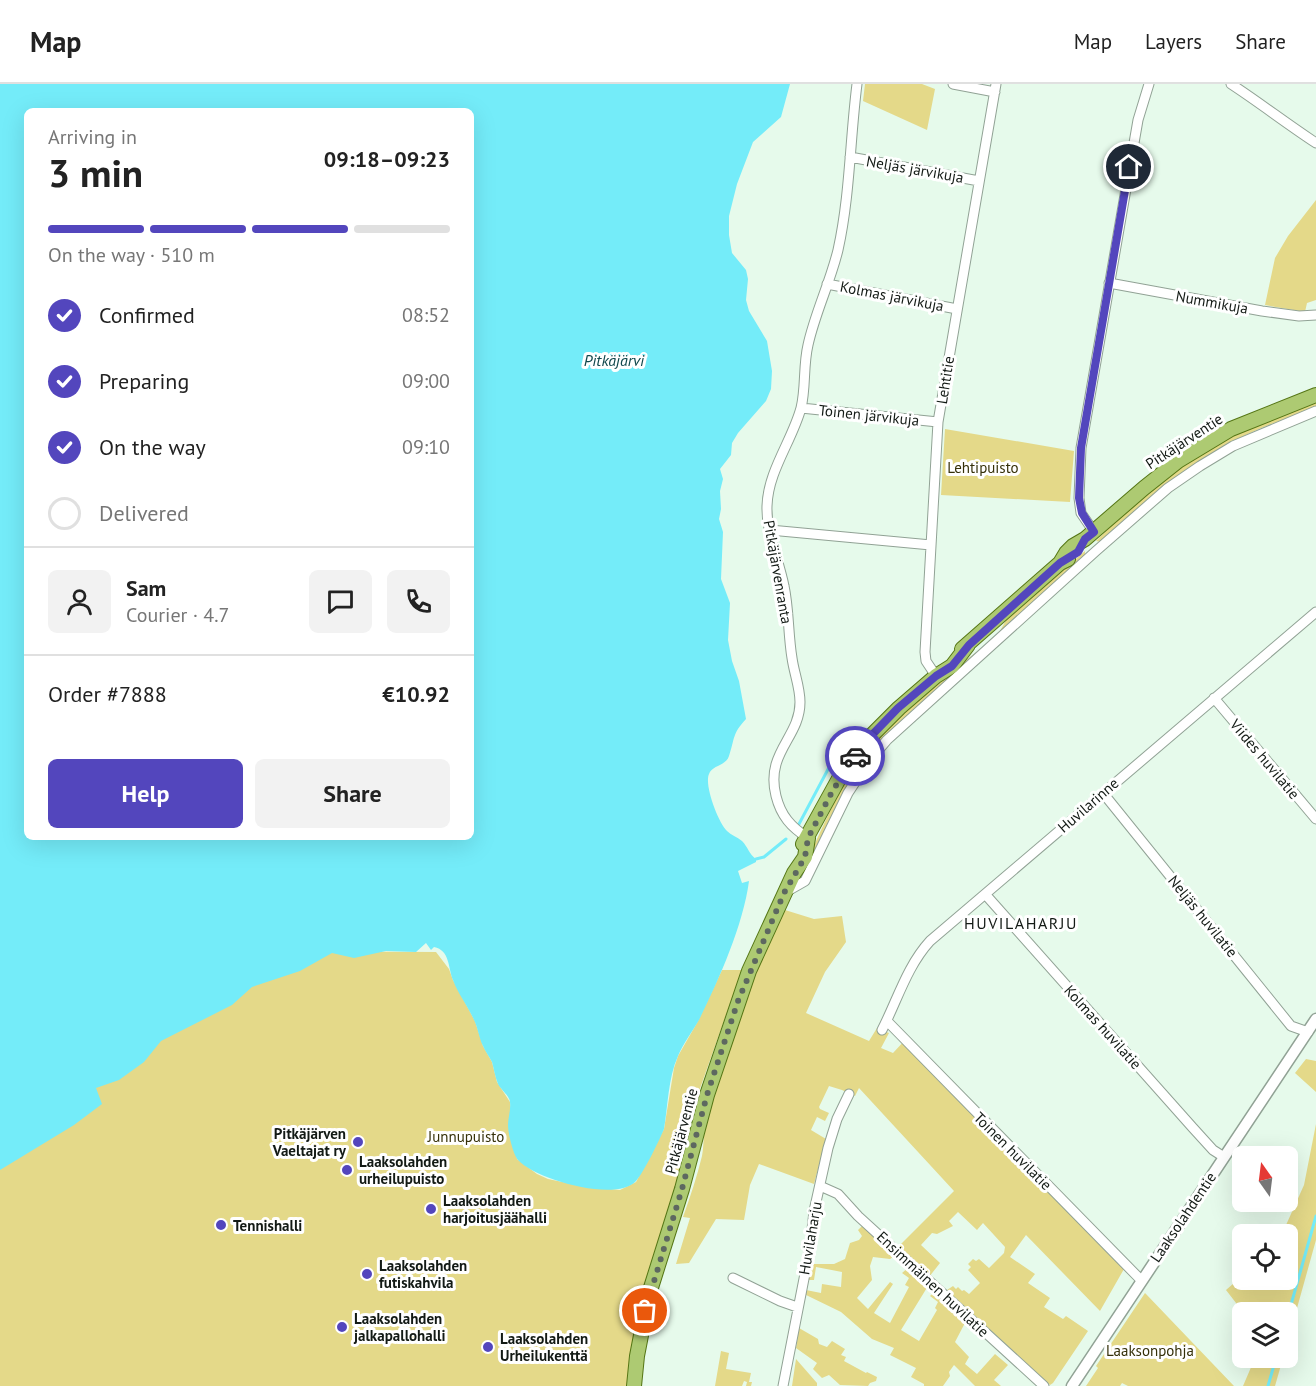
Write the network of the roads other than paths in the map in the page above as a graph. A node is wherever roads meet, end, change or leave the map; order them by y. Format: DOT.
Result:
graph roads {
  1 [pos="857,84"];
  2 [pos="953,84"];
  3 [pos="1149,84"];
  4 [pos="1231,84"];
  5 [pos="996,88"];
  6 [pos="1316,143"];
  7 [pos="850,157"];
  8 [pos="979,181"];
  9 [pos="1109,283"];
  10 [pos="827,284"];
  11 [pos="957,309"];
  12 [pos="1316,315"];
  13 [pos="1316,395"];
  14 [pos="801,408"];
  15 [pos="1316,411"];
  16 [pos="938,422"];
  17 [pos="770,530"];
  18 [pos="1089,536"];
  19 [pos="931,544"];
  20 [pos="1096,551"];
  21 [pos="1316,612"];
  22 [pos="936,676"];
  23 [pos="1214,698"];
  24 [pos="1103,793"];
  25 [pos="1316,819"];
  26 [pos="808,838"];
  27 [pos="784,893"];
  28 [pos="985,894"];
  29 [pos="1316,1019"];
  30 [pos="884,1025"];
  31 [pos="1312,1033"];
  32 [pos="849,1094"];
  33 [pos="1224,1157"];
  34 [pos="819,1186"];
  35 [pos="732,1278"];
  36 [pos="1141,1280"];
  37 [pos="798,1307"];
  38 [pos="634,1386"];
  39 [pos="783,1386"];
  40 [pos="1044,1386"];
  41 [pos="1071,1386"];
  1 -- 7 [label="street, Pitkäjärvenranta"];
  2 -- 5 [label="street"];
  3 -- 9 [label="street"];
  4 -- 6 [label="street"];
  5 -- 8 [label="street, Lehtitie"];
  7 -- 8 [label="street, Neljäs järvikuja"];
  7 -- 10 [label="street, Pitkäjärvenranta"];
  8 -- 11 [label="street, Lehtitie"];
  9 -- 12 [label="street, Nummikuja"];
  9 -- 18 [label="street"];
  10 -- 11 [label="street, Kolmas järvikuja"];
  10 -- 14 [label="street, Pitkäjärvenranta"];
  11 -- 16 [label="street, Lehtitie"];
  13 -- 18 [label="main road, Pitkäjärventie"];
  14 -- 16 [label="street, Toinen järvikuja"];
  14 -- 17 [label="street, Pitkäjärvenranta"];
  15 -- 20 [label="street, Pitkäjärventie"];
  16 -- 19 [label="street, Lehtitie"];
  17 -- 19 [label="street"];
  17 -- 26 [label="street, Pitkäjärvenranta"];
  18 -- 20 [label="street"];
  18 -- 22 [label="main road, Pitkäjärventie"];
  19 -- 22 [label="street, Lehtitie"];
  20 -- 27 [label="street, Pitkäjärventie"];
  21 -- 23 [label="street, Huvilarinne"];
  22 -- 26 [label="main road, Pitkäjärventie"];
  23 -- 24 [label="street, Huvilarinne"];
  23 -- 25 [label="street, Viides huvilatie"];
  24 -- 28 [label="street, Huvilarinne"];
  24 -- 31 [label="street, Neljäs huvilatie"];
  26 -- 27 [label="main road, Pitkäjärventie"];
  27 -- 38 [label="main road, Pitkäjärventie"];
  28 -- 30 [label="street, Huvilarinne"];
  28 -- 33 [label="street, Kolmas huvilatie"];
  29 -- 31 [label="street, Laaksolahdentie"];
  30 -- 36 [label="street, Toinen huvilatie"];
  31 -- 33 [label="street, Laaksolahdentie"];
  32 -- 34 [label="street, Huvilaharju"];
  33 -- 36 [label="street, Laaksolahdentie"];
  34 -- 37 [label="street, Huvilaharju"];
  34 -- 40 [label="street, Ensimmäinen huvilatie"];
  35 -- 37 [label="street"];
  36 -- 41 [label="street, Laaksolahdentie"];
  37 -- 39 [label="street, Huvilaharju"];
}
